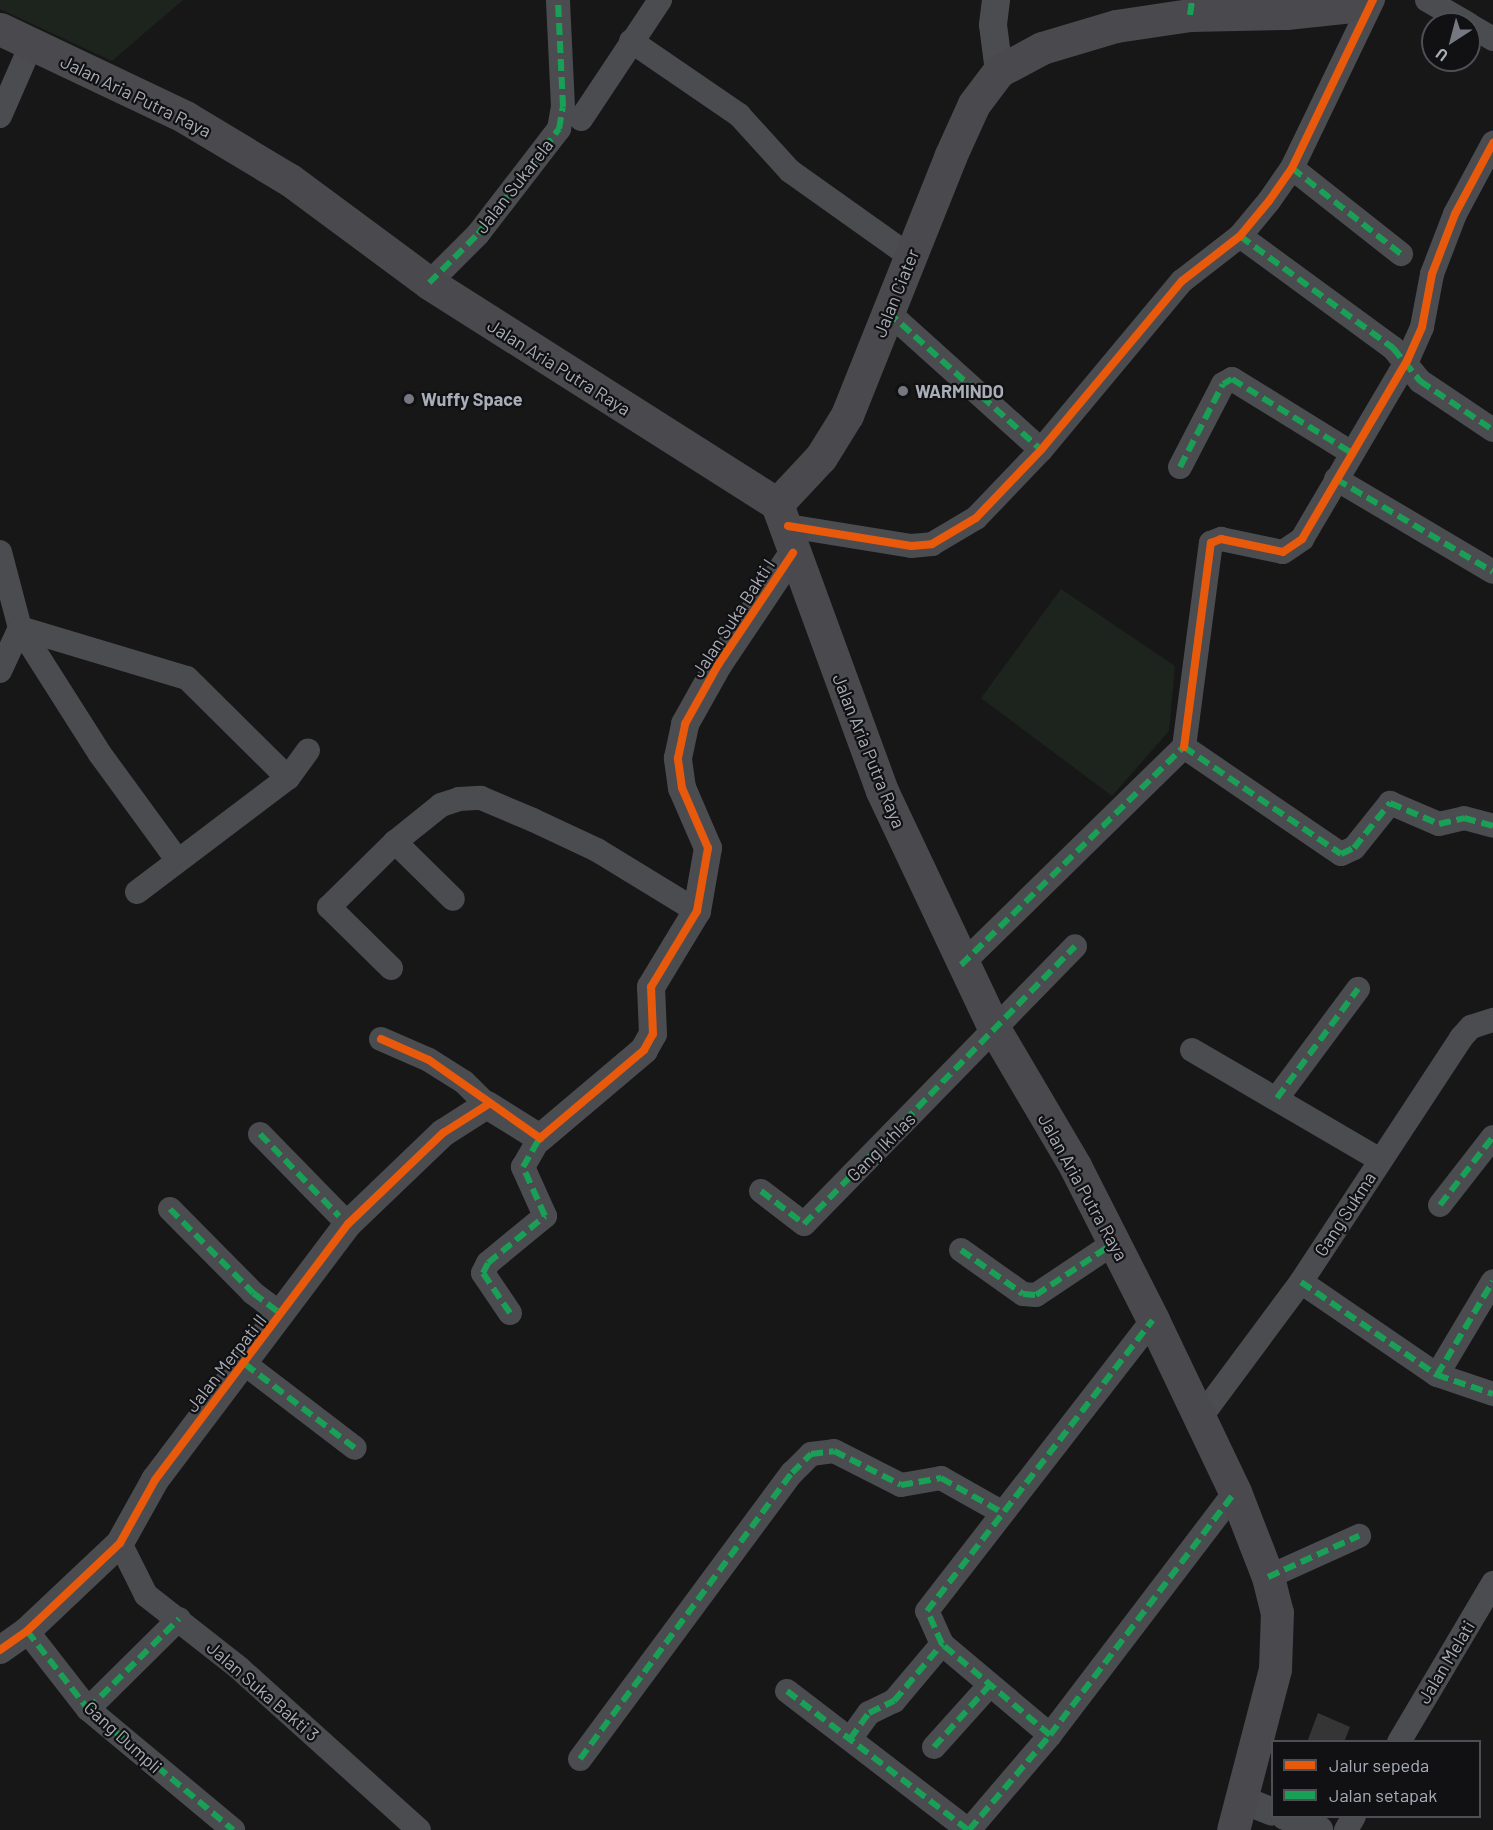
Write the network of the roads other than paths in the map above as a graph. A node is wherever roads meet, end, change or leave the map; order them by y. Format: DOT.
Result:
graph roads {
  1 [pos="558,0"];
  2 [pos="660,0"];
  3 [pos="996,0"];
  4 [pos="1361,0"];
  5 [pos="1373,0"];
  6 [pos="1427,0"];
  7 [pos="1191,8"];
  8 [pos="1448,12"];
  9 [pos="0,28"];
  10 [pos="631,41"];
  11 [pos="31,45"];
  12 [pos="999,71"];
  13 [pos="0,116"];
  14 [pos="581,119"];
  15 [pos="1493,143"];
  16 [pos="1292,168"];
  17 [pos="1240,236"];
  18 [pos="1401,254"];
  19 [pos="911,257"];
  20 [pos="429,283"];
  21 [pos="888,312"];
  22 [pos="1407,361"];
  23 [pos="1493,430"];
  24 [pos="1041,450"];
  25 [pos="1352,453"];
  26 [pos="1180,466"];
  27 [pos="1336,479"];
  28 [pos="786,528"];
  29 [pos="0,552"];
  30 [pos="1493,572"];
  31 [pos="20,628"];
  32 [pos="0,671"];
  33 [pos="1184,747"];
  34 [pos="308,750"];
  35 [pos="288,778"];
  36 [pos="1493,826"];
  37 [pos="395,842"];
  38 [pos="178,861"];
  39 [pos="138,892"];
  40 [pos="453,899"];
  41 [pos="697,911"];
  42 [pos="1075,945"];
  43 [pos="962,964"];
  44 [pos="391,968"];
  45 [pos="1358,989"];
  46 [pos="1493,1020"];
  47 [pos="995,1030"];
  48 [pos="381,1039"];
  49 [pos="1192,1050"];
  50 [pos="1277,1098"];
  51 [pos="487,1105"];
  52 [pos="260,1134"];
  53 [pos="1493,1137"];
  54 [pos="540,1138"];
  55 [pos="1380,1160"];
  56 [pos="761,1191"];
  57 [pos="1440,1205"];
  58 [pos="170,1209"];
  59 [pos="348,1224"];
  60 [pos="1114,1243"];
  61 [pos="961,1250"];
  62 [pos="1493,1281"];
  63 [pos="1301,1282"];
  64 [pos="510,1313"];
  65 [pos="282,1315"];
  66 [pos="1153,1320"];
  67 [pos="245,1364"];
  68 [pos="1437,1375"];
  69 [pos="1493,1394"];
  70 [pos="1200,1418"];
  71 [pos="355,1448"];
  72 [pos="1235,1492"];
  73 [pos="1003,1513"];
  74 [pos="1359,1536"];
  75 [pos="120,1543"];
  76 [pos="1268,1577"];
  77 [pos="1493,1583"];
  78 [pos="179,1619"];
  79 [pos="27,1631"];
  80 [pos="942,1644"];
  81 [pos="0,1650"];
  82 [pos="989,1686"];
  83 [pos="787,1691"];
  84 [pos="88,1708"];
  85 [pos="1050,1734"];
  86 [pos="849,1739"];
  87 [pos="1400,1740"];
  88 [pos="934,1747"];
  89 [pos="580,1760"];
  90 [pos="1271,1812"];
  91 [pos="1290,1818"];
  92 [pos="1236,1822"];
  93 [pos="233,1830"];
  94 [pos="419,1830"];
  95 [pos="969,1830"];
  96 [pos="1319,1830"];
  1 -- 20 [label="street, Jalan Sukarela"];
  2 -- 10 [label="street"];
  3 -- 12 [label="street"];
  4 -- 7 [label="main road"];
  5 -- 16 [label="street"];
  6 -- 8 [label="street"];
  7 -- 12 [label="main road"];
  9 -- 11 [label="main road, Jalan Aria Putra Raya"];
  10 -- 14 [label="street"];
  10 -- 19 [label="street"];
  11 -- 13 [label="street"];
  11 -- 20 [label="main road, Jalan Aria Putra Raya"];
  12 -- 19 [label="main road, Jalan Ciater"];
  15 -- 22 [label="street"];
  16 -- 17 [label="street"];
  16 -- 18 [label="street"];
  17 -- 22 [label="street"];
  17 -- 24 [label="street"];
  19 -- 21 [label="main road, Jalan Ciater"];
  20 -- 28 [label="main road, Jalan Aria Putra Raya"];
  21 -- 24 [label="street"];
  21 -- 28 [label="main road, Jalan Ciater"];
  22 -- 23 [label="street"];
  22 -- 25 [label="street"];
  24 -- 28 [label="street"];
  25 -- 26 [label="street"];
  25 -- 27 [label="street"];
  27 -- 30 [label="street"];
  27 -- 33 [label="street"];
  28 -- 41 [label="street, Jalan Suka Bakti I"];
  28 -- 43 [label="main road, Jalan Aria Putra Raya"];
  29 -- 31 [label="street"];
  31 -- 32 [label="street"];
  31 -- 35 [label="street"];
  31 -- 38 [label="street"];
  33 -- 36 [label="street"];
  33 -- 43 [label="street"];
  34 -- 35 [label="street"];
  35 -- 38 [label="street"];
  37 -- 40 [label="street"];
  37 -- 41 [label="street"];
  37 -- 44 [label="street"];
  38 -- 39 [label="street"];
  41 -- 54 [label="street, Jalan Suka Bakti I"];
  42 -- 47 [label="street"];
  43 -- 47 [label="main road, Jalan Aria Putra Raya"];
  45 -- 50 [label="street"];
  46 -- 55 [label="street, Gang Sukma"];
  47 -- 56 [label="street, Gang Ikhlas"];
  47 -- 60 [label="main road, Jalan Aria Putra Raya"];
  48 -- 51 [label="street"];
  49 -- 50 [label="street"];
  50 -- 55 [label="street"];
  51 -- 54 [label="street"];
  51 -- 59 [label="street, Jalan Merpati II"];
  52 -- 59 [label="street"];
  53 -- 57 [label="street"];
  54 -- 64 [label="street"];
  55 -- 63 [label="street, Gang Sukma"];
  58 -- 65 [label="street"];
  59 -- 65 [label="street, Jalan Merpati II"];
  60 -- 61 [label="street"];
  60 -- 66 [label="main road, Jalan Aria Putra Raya"];
  62 -- 68 [label="street"];
  63 -- 68 [label="street"];
  63 -- 70 [label="street, Gang Sukma"];
  65 -- 67 [label="street, Jalan Merpati II"];
  66 -- 70 [label="main road, Jalan Aria Putra Raya"];
  66 -- 73 [label="street"];
  67 -- 71 [label="street"];
  67 -- 75 [label="street, Jalan Merpati II"];
  68 -- 69 [label="street"];
  70 -- 72 [label="main road, Jalan Aria Putra Raya"];
  72 -- 76 [label="main road, Jalan Aria Putra Raya"];
  72 -- 85 [label="street"];
  73 -- 80 [label="street"];
  73 -- 89 [label="street"];
  74 -- 76 [label="street"];
  75 -- 78 [label="street, Jalan Suka Bakti 3"];
  75 -- 79 [label="street, Jalan Merpati II"];
  76 -- 92 [label="main road, Jalan Aria Putra Raya"];
  77 -- 87 [label="street, Jalan Melati"];
  78 -- 84 [label="street"];
  78 -- 94 [label="street, Jalan Suka Bakti 3"];
  79 -- 81 [label="street, Jalan Merpati II"];
  79 -- 84 [label="street, Gang Dumpli"];
  80 -- 82 [label="street"];
  80 -- 86 [label="street"];
  82 -- 85 [label="street"];
  82 -- 88 [label="street"];
  83 -- 86 [label="street"];
  84 -- 93 [label="street, Gang Dumpli"];
  85 -- 95 [label="street"];
  86 -- 95 [label="street"];
  90 -- 92 [label="street"];
  91 -- 96 [label="street"];
}
